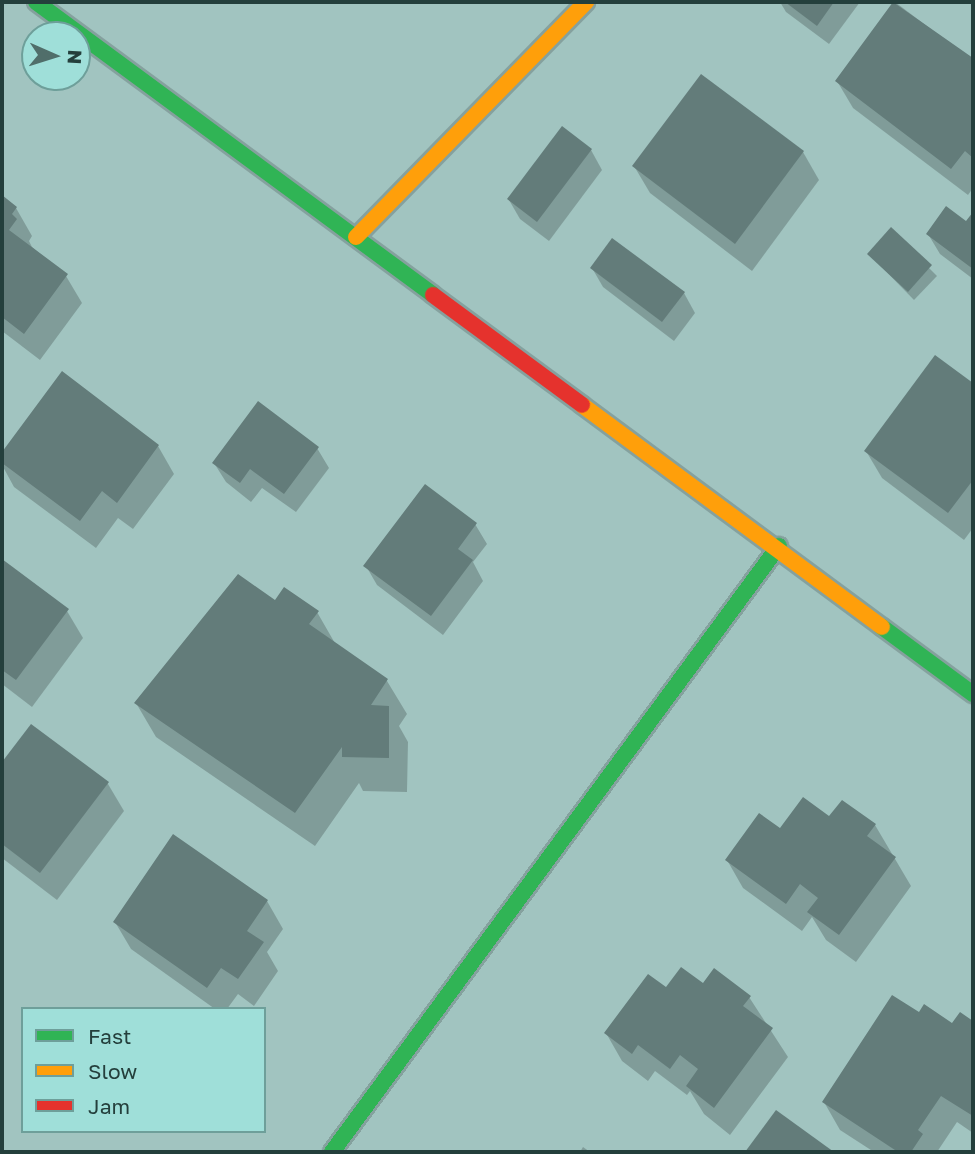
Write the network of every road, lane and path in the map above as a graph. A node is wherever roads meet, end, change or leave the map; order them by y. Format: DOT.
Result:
graph roads {
  1 [pos="36,2"];
  2 [pos="586,2"];
  3 [pos="356,237"];
  4 [pos="779,546"];
  5 [pos="973,694"];
  6 [pos="332,1152"];
  1 -- 3 [label="street"];
  2 -- 3 [label="street"];
  3 -- 4 [label="street"];
  4 -- 5 [label="street"];
  4 -- 6 [label="street"];
}
